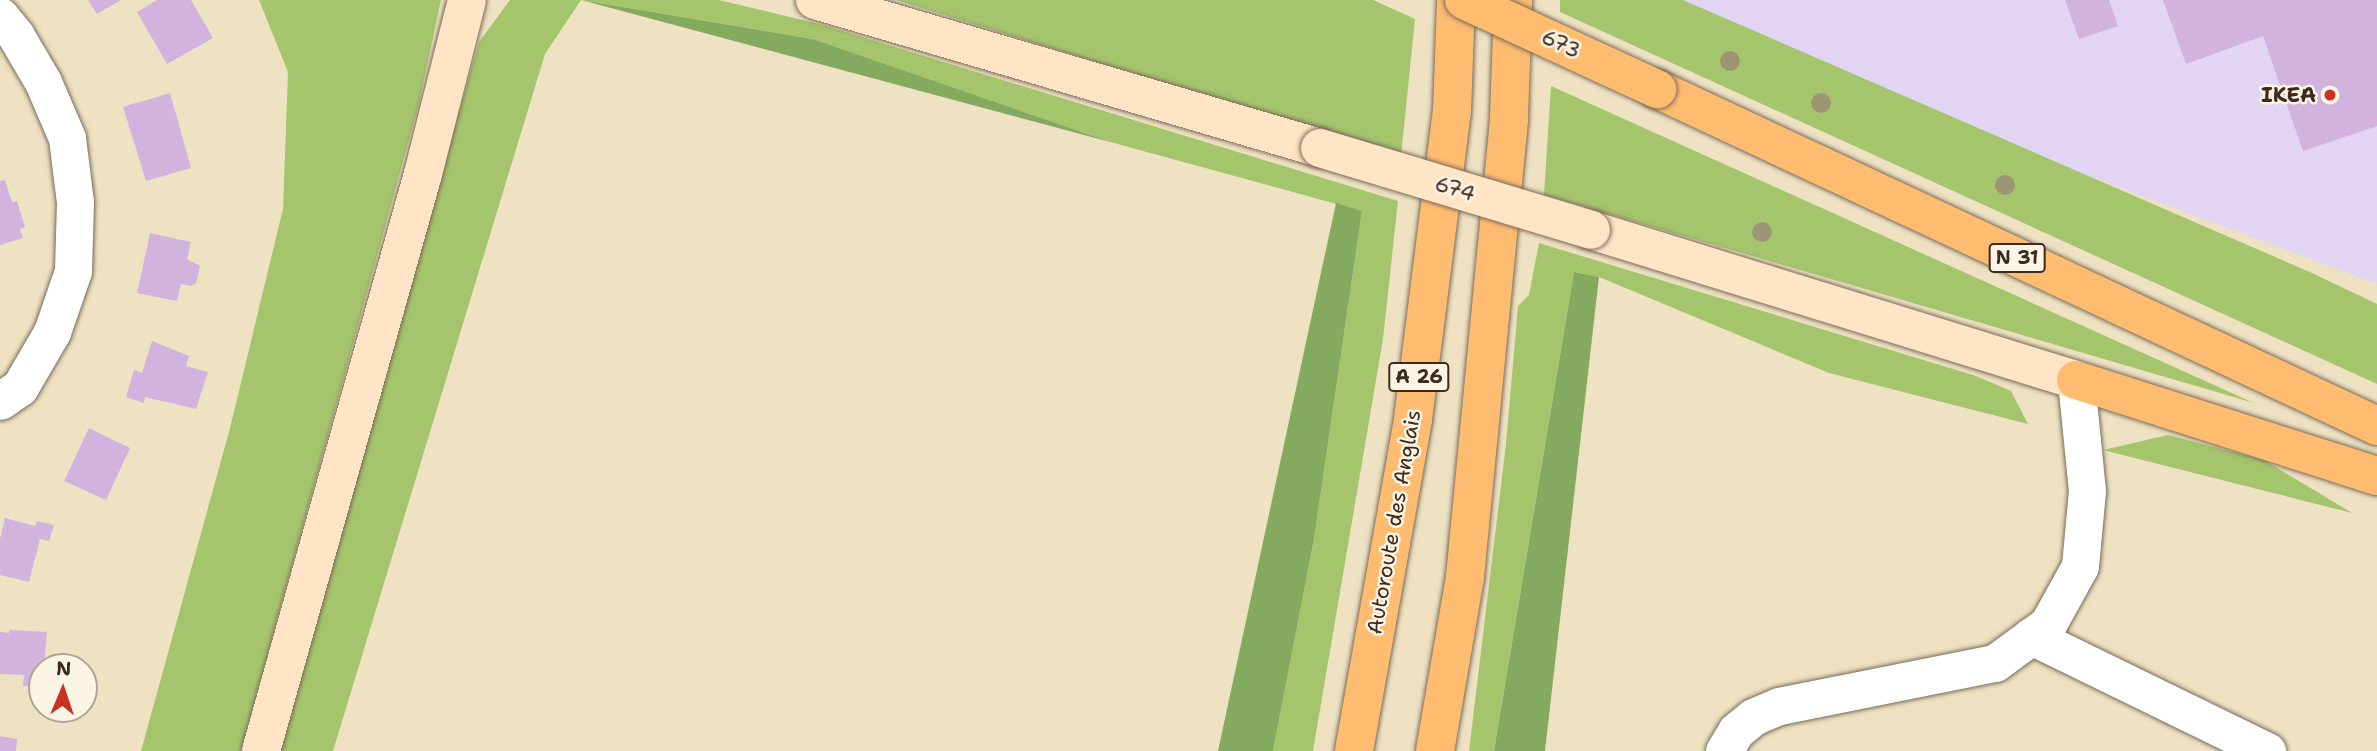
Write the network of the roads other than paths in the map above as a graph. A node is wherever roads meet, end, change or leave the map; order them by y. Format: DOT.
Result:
graph roads {
  1 [pos="467,0"];
  2 [pos="815,0"];
  3 [pos="1456,0"];
  4 [pos="1464,0"];
  5 [pos="1513,0"];
  6 [pos="0,16"];
  7 [pos="2076,380"];
  8 [pos="0,401"];
  9 [pos="2377,426"];
  10 [pos="2377,476"];
  11 [pos="2031,636"];
  12 [pos="261,751"];
  13 [pos="1354,751"];
  14 [pos="1436,751"];
  15 [pos="1724,751"];
  16 [pos="2267,751"];
  1 -- 12 [label="street"];
  2 -- 7 [label="street, 674, bridge"];
  3 -- 13 [label="main road, Autoroute des Anglais / A 26"];
  4 -- 9 [label="main road, 673 / N 31, bridge"];
  5 -- 14 [label="main road"];
  6 -- 8 [label="street"];
  7 -- 10 [label="main road"];
  7 -- 11 [label="street"];
  11 -- 15 [label="street"];
  11 -- 16 [label="street"];
}
